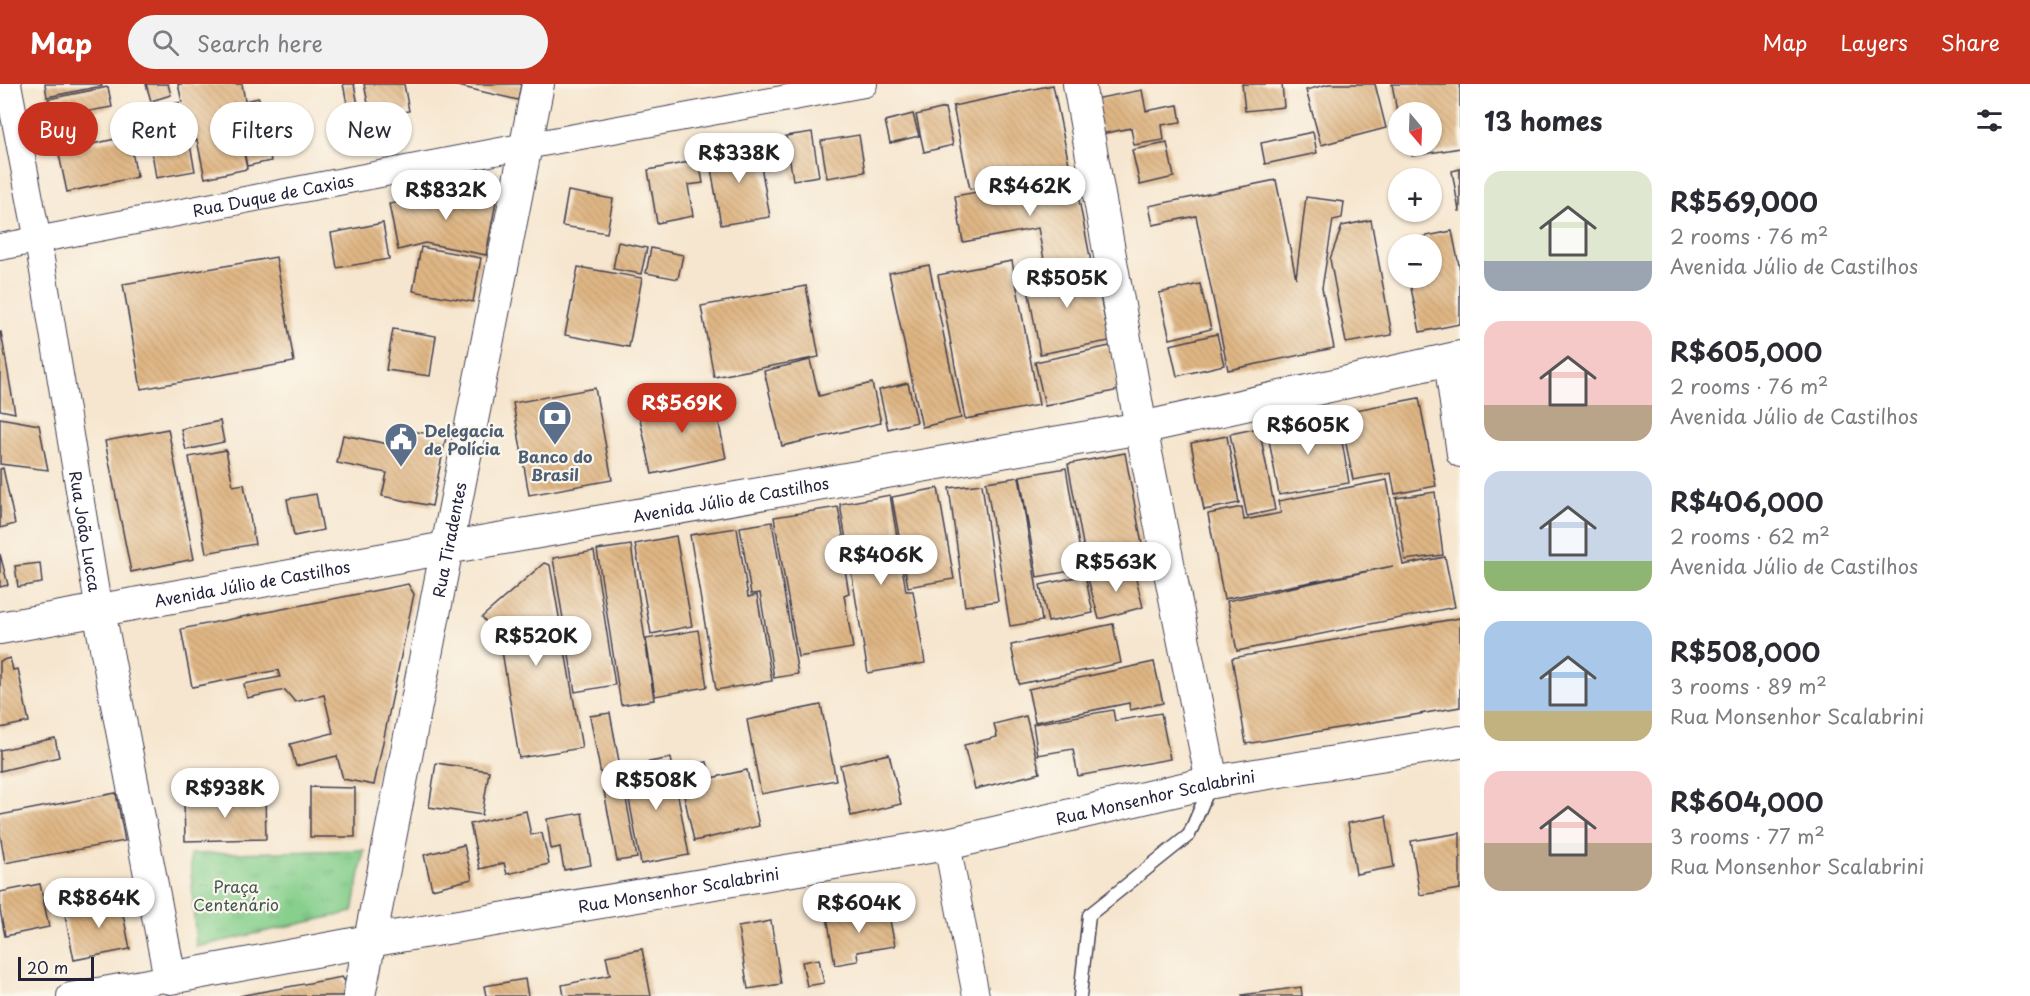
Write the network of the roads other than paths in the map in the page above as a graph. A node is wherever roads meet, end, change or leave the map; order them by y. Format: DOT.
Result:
graph roads {
  1 [pos="8,84"];
  2 [pos="538,84"];
  3 [pos="864,84"];
  4 [pos="1079,84"];
  5 [pos="526,146"];
  6 [pos="38,241"];
  7 [pos="0,247"];
  8 [pos="1453,359"];
  9 [pos="1141,428"];
  10 [pos="1460,454"];
  11 [pos="446,548"];
  12 [pos="99,611"];
  13 [pos="0,628"];
  14 [pos="1460,742"];
  15 [pos="1212,782"];
  16 [pos="947,844"];
  17 [pos="369,941"];
  18 [pos="170,978"];
  19 [pos="70,996"];
  20 [pos="359,996"];
  21 [pos="976,996"];
  22 [pos="1080,996"];
  1 -- 6 [label="street, Rua João Lucca"];
  2 -- 5 [label="street, Rua Tiradentes"];
  3 -- 5 [label="street, Rua Duque de Caxias"];
  4 -- 9 [label="street"];
  5 -- 6 [label="street, Rua Duque de Caxias"];
  5 -- 11 [label="street, Rua Tiradentes"];
  6 -- 7 [label="street, Rua Duque de Caxias"];
  6 -- 12 [label="street, Rua João Lucca"];
  8 -- 9 [label="street, Avenida Júlio de Castilhos"];
  8 -- 10 [label="street"];
  9 -- 11 [label="street, Avenida Júlio de Castilhos"];
  9 -- 15 [label="street"];
  11 -- 12 [label="street, Avenida Júlio de Castilhos"];
  11 -- 17 [label="street, Rua Tiradentes"];
  12 -- 13 [label="street, Avenida Júlio de Castilhos"];
  12 -- 18 [label="street, Rua João Lucca"];
  14 -- 15 [label="street, Rua Monsenhor Scalabrini"];
  15 -- 16 [label="street, Rua Monsenhor Scalabrini"];
  15 -- 22 [label="lane"];
  16 -- 17 [label="street, Rua Monsenhor Scalabrini"];
  16 -- 21 [label="street"];
  17 -- 18 [label="street, Rua Monsenhor Scalabrini"];
  17 -- 20 [label="street, Rua Tiradentes"];
  18 -- 19 [label="street, Rua Monsenhor Scalabrini"];
}
